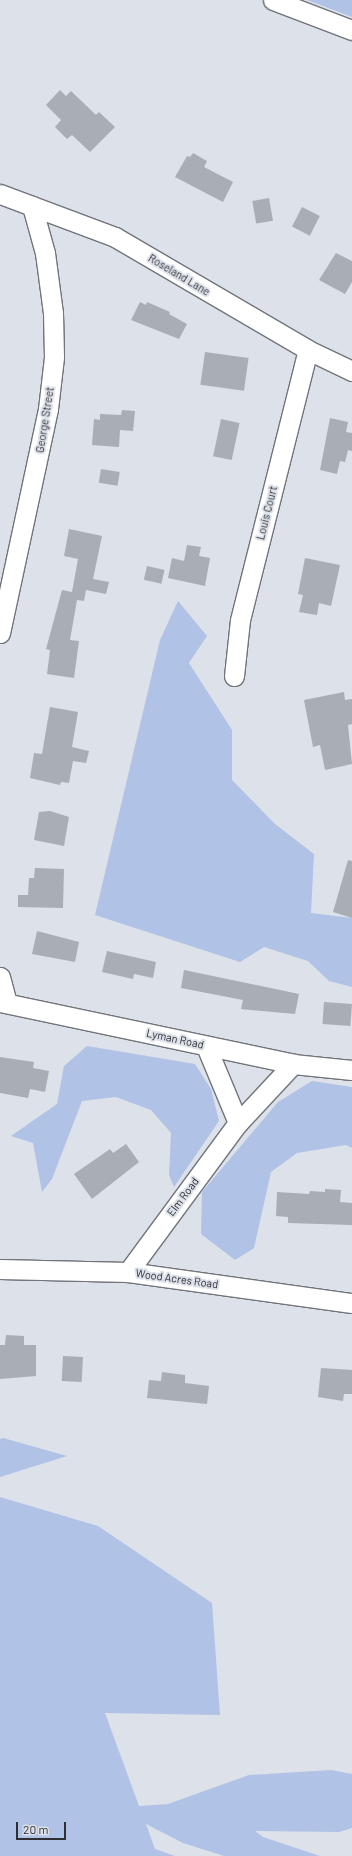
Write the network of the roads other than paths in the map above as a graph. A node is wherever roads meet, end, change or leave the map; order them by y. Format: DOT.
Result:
graph roads {
  1 [pos="273,0"];
  2 [pos="352,30"];
  3 [pos="0,194"];
  4 [pos="32,206"];
  5 [pos="308,350"];
  6 [pos="352,371"];
  7 [pos="0,633"];
  8 [pos="234,676"];
  9 [pos="0,977"];
  10 [pos="3,1003"];
  11 [pos="206,1046"];
  12 [pos="293,1064"];
  13 [pos="352,1070"];
  14 [pos="238,1123"];
  15 [pos="0,1269"];
  16 [pos="128,1272"];
  17 [pos="352,1302"];
  1 -- 2 [label="street"];
  3 -- 4 [label="street, Roseland Lane"];
  4 -- 5 [label="street, Roseland Lane"];
  4 -- 7 [label="street, George Street"];
  5 -- 6 [label="street, Roseland Lane"];
  5 -- 8 [label="street, Louis Court"];
  9 -- 10 [label="street"];
  10 -- 11 [label="street, Lyman Road"];
  11 -- 12 [label="street, Lyman Road"];
  11 -- 14 [label="street"];
  12 -- 13 [label="street, Lyman Road"];
  12 -- 14 [label="street, Elm Road"];
  14 -- 16 [label="street, Elm Road"];
  15 -- 16 [label="street, Wood Acres Road"];
  16 -- 17 [label="street, Wood Acres Road"];
}
